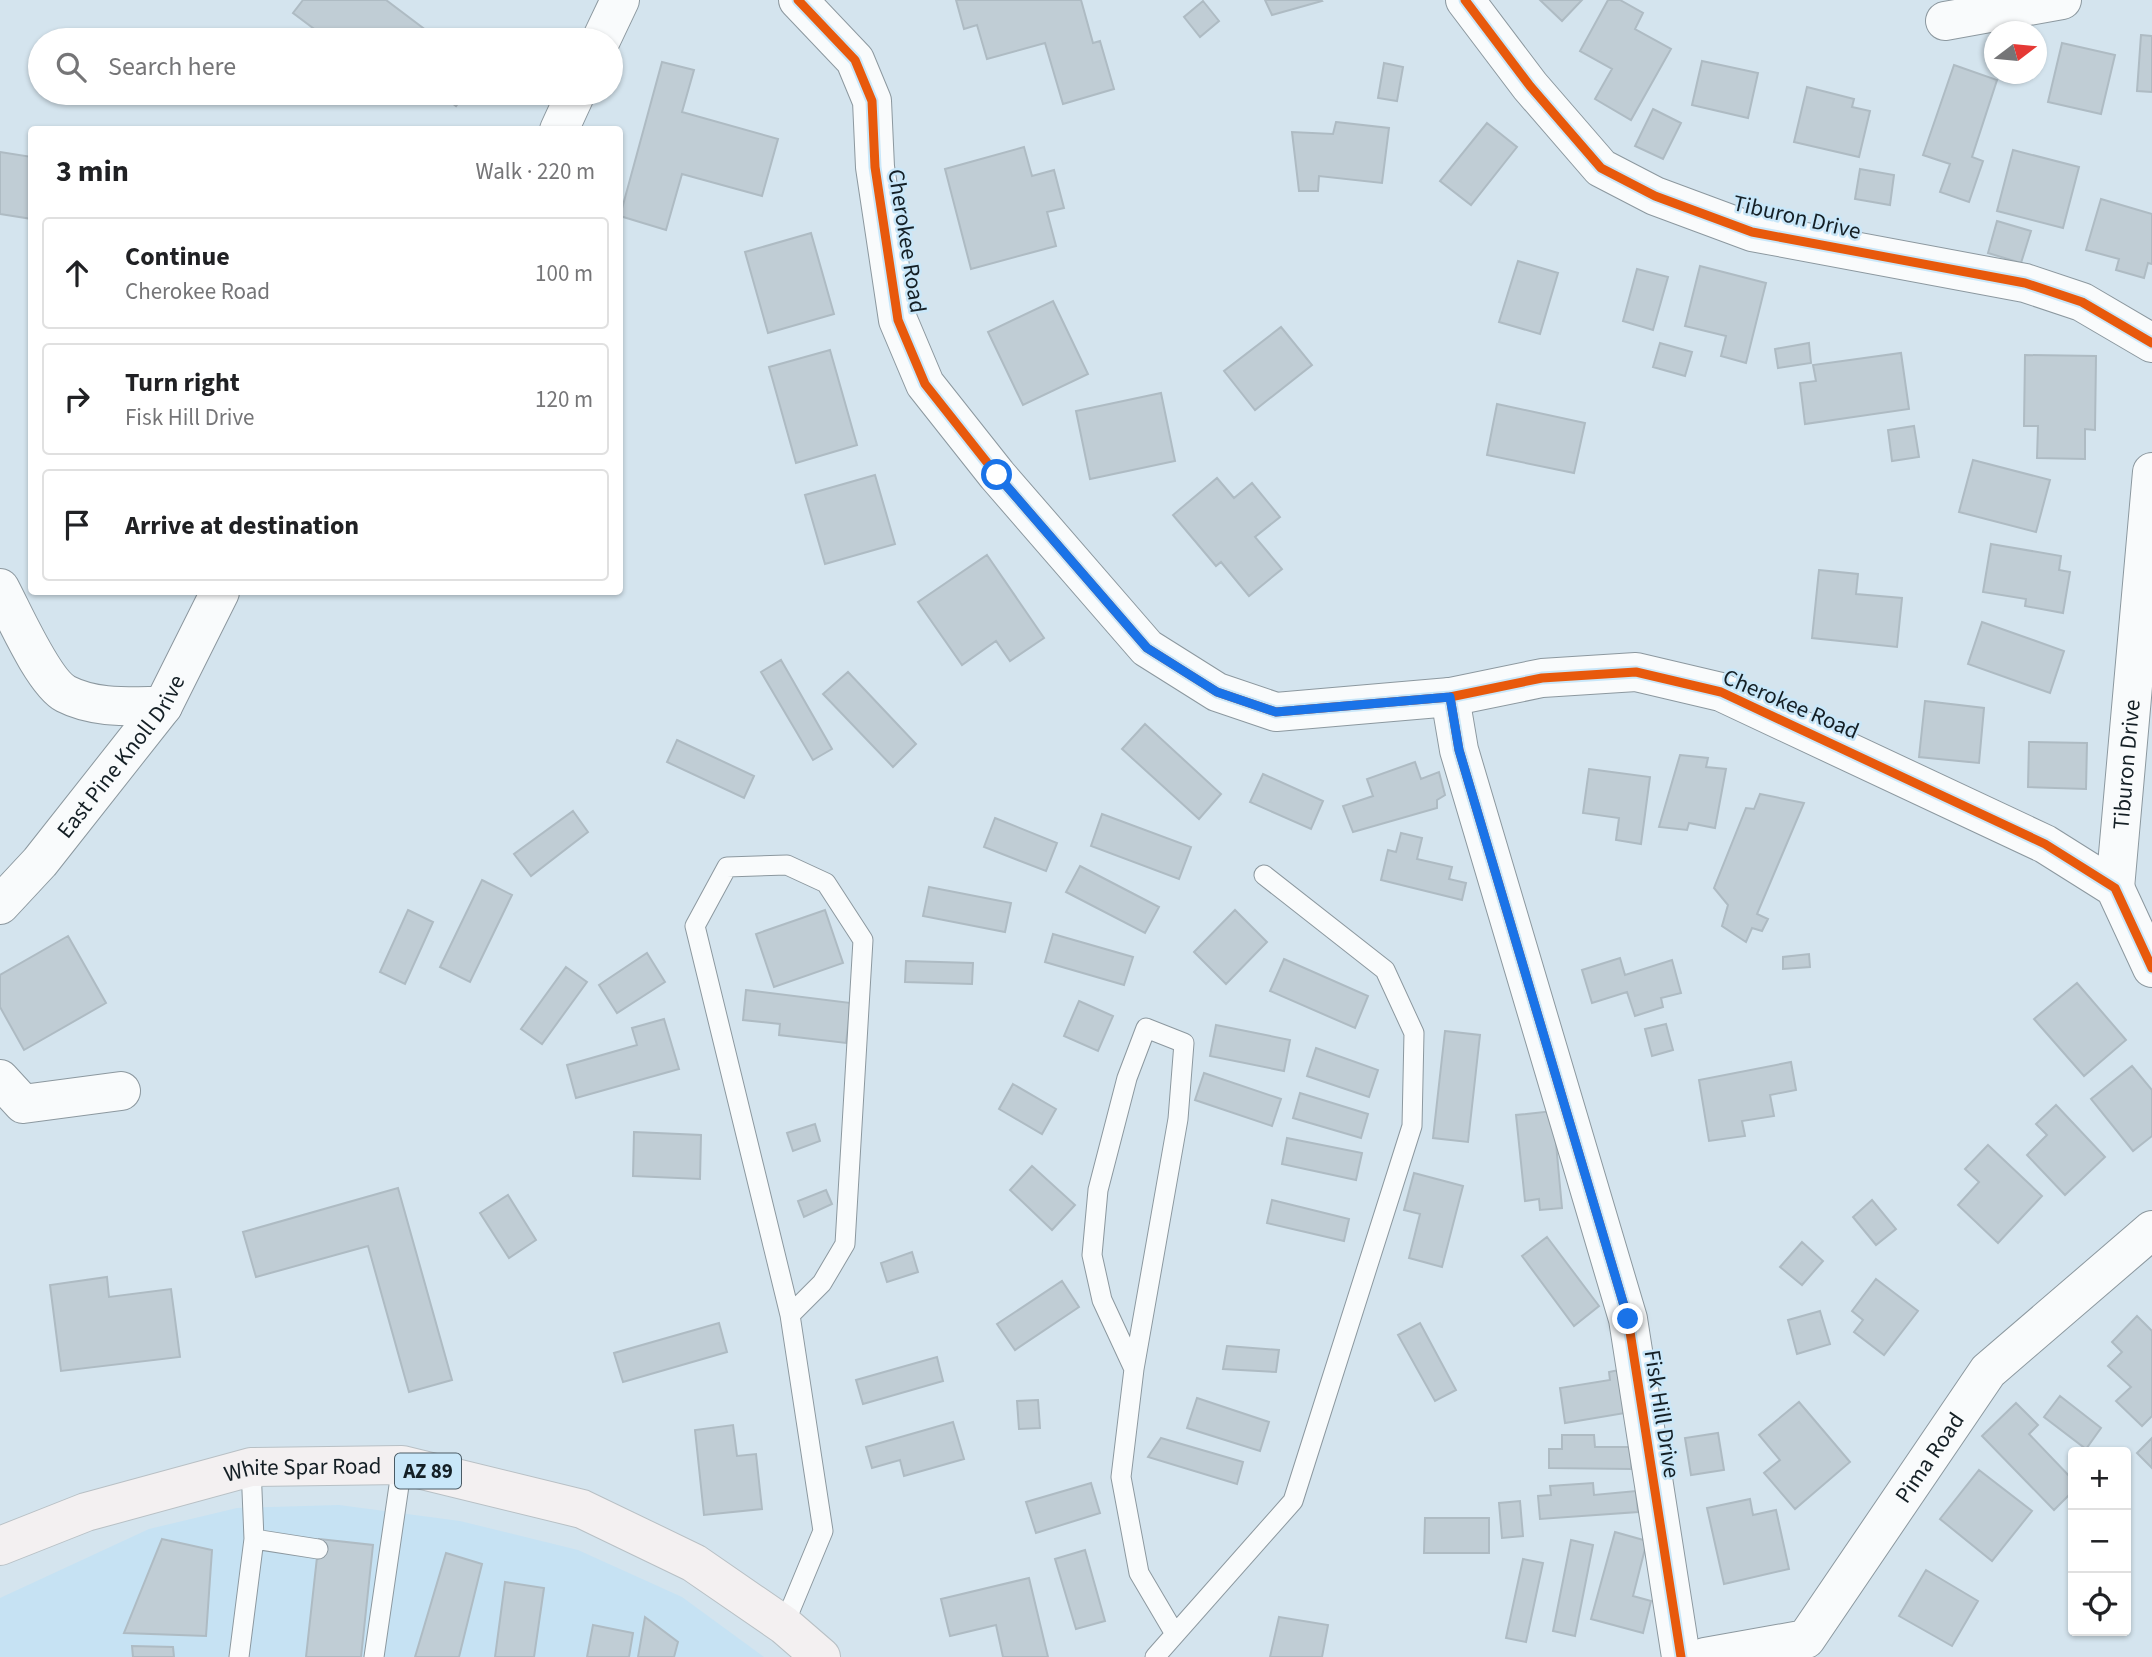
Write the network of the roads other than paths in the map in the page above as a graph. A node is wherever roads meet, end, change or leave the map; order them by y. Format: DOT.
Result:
graph roads {
  1 [pos="620,0"];
  2 [pos="798,0"];
  3 [pos="1465,0"];
  4 [pos="2062,0"];
  5 [pos="1945,21"];
  6 [pos="607,28"];
  7 [pos="570,105"];
  8 [pos="561,126"];
  9 [pos="2152,343"];
  10 [pos="2152,472"];
  11 [pos="0,588"];
  12 [pos="218,595"];
  13 [pos="1450,697"];
  14 [pos="163,706"];
  15 [pos="1264,875"];
  16 [pos="2115,888"];
  17 [pos="0,905"];
  18 [pos="2152,968"];
  19 [pos="0,1079"];
  20 [pos="121,1091"];
  21 [pos="2152,1230"];
  22 [pos="790,1315"];
  23 [pos="1134,1369"];
  24 [pos="402,1465"];
  25 [pos="251,1467"];
  26 [pos="254,1539"];
  27 [pos="0,1546"];
  28 [pos="318,1549"];
  29 [pos="784,1625"];
  30 [pos="1175,1634"];
  31 [pos="239,1657"];
  32 [pos="374,1657"];
  33 [pos="821,1657"];
  34 [pos="1156,1657"];
  35 [pos="1681,1657"];
  36 [pos="1705,1657"];
  1 -- 6 [label="street"];
  2 -- 13 [label="street, Cherokee Road"];
  3 -- 9 [label="street, Tiburon Drive"];
  4 -- 5 [label="street"];
  7 -- 8 [label="street"];
  10 -- 16 [label="street, Tiburon Drive"];
  11 -- 14 [label="street"];
  12 -- 14 [label="street, East Pine Knoll Drive"];
  13 -- 16 [label="street, Cherokee Road"];
  13 -- 35 [label="street, Fisk Hill Drive"];
  14 -- 17 [label="street, East Pine Knoll Drive"];
  15 -- 30 [label="lane"];
  16 -- 18 [label="street"];
  19 -- 20 [label="street"];
  21 -- 36 [label="street, Pima Road"];
  22 -- 22 [label="lane"];
  22 -- 29 [label="lane"];
  23 -- 23 [label="lane"];
  23 -- 30 [label="lane"];
  24 -- 25 [label="main road, White Spar Road / AZ 89"];
  24 -- 29 [label="main road, White Spar Road / AZ 89"];
  24 -- 32 [label="lane"];
  25 -- 26 [label="lane"];
  25 -- 27 [label="main road, White Spar Road / AZ 89"];
  26 -- 28 [label="lane"];
  26 -- 31 [label="lane"];
  29 -- 33 [label="main road, White Spar Road / AZ 89"];
  30 -- 34 [label="lane"];
}
